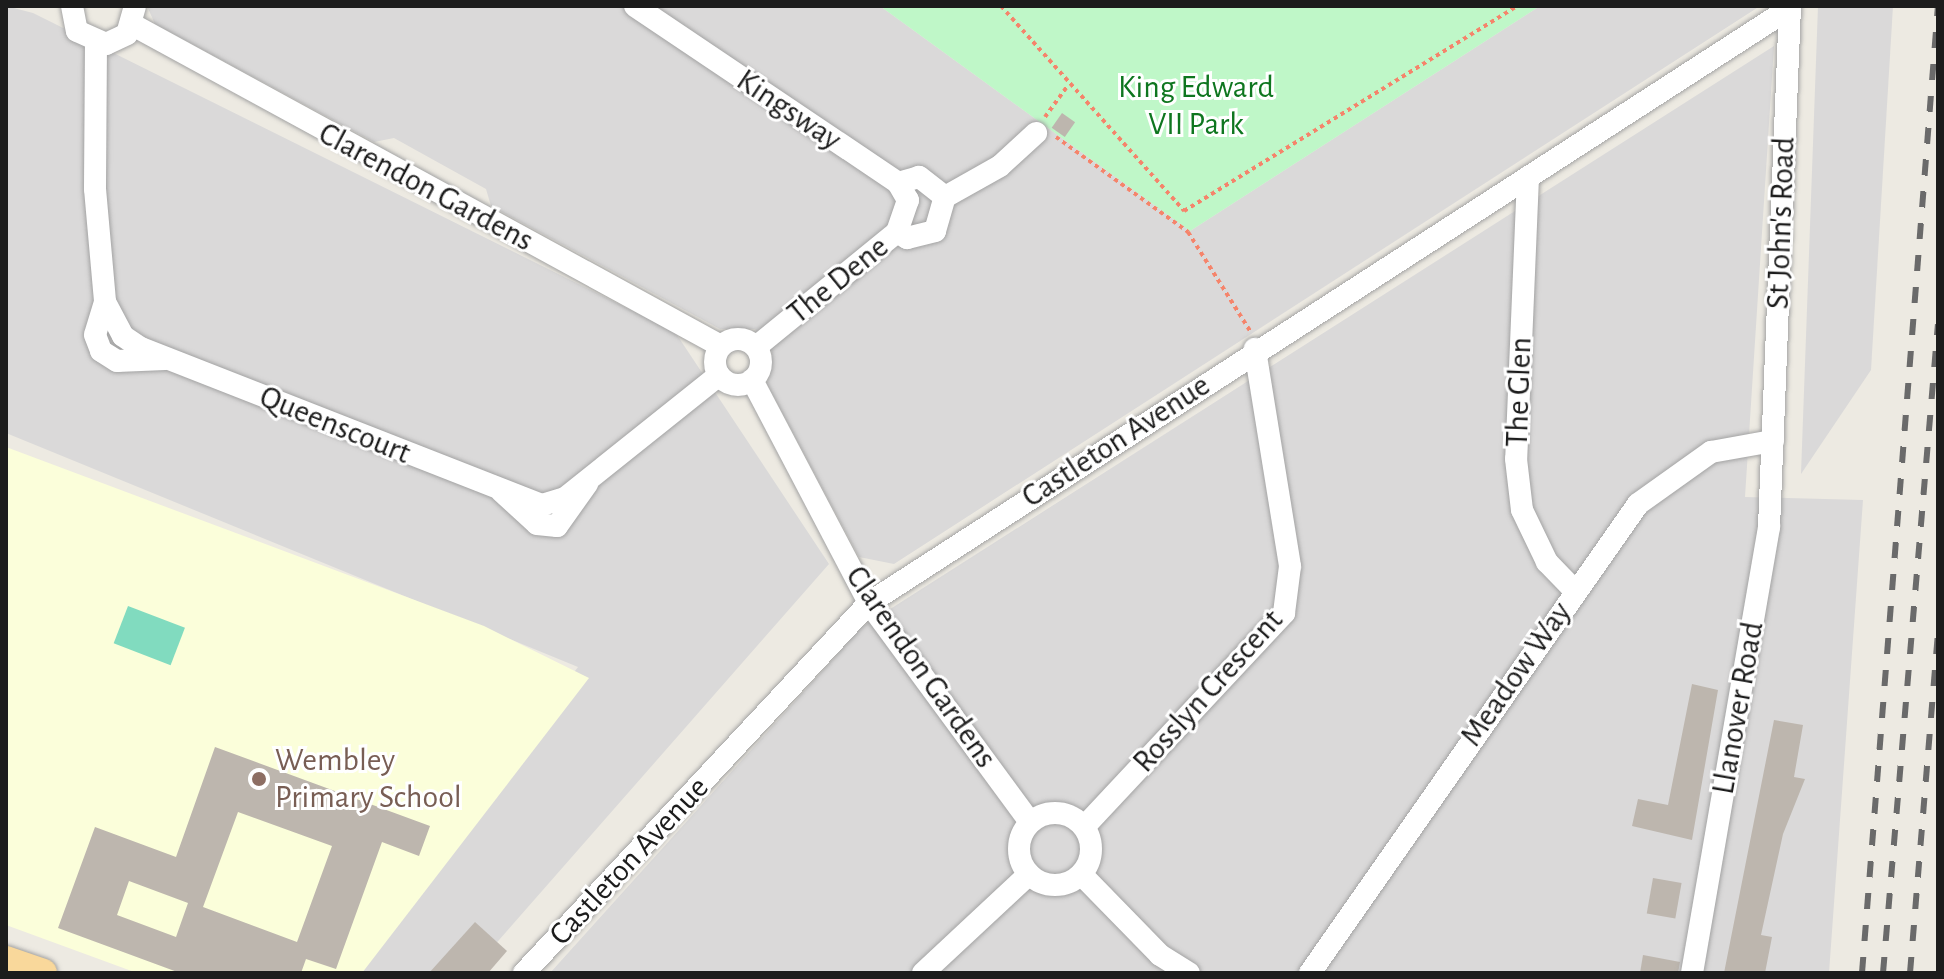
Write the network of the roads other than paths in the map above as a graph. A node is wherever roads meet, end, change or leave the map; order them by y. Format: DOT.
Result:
graph roads {
  1 [pos="72,6"];
  2 [pos="635,6"];
  3 [pos="1790,7"];
  4 [pos="134,16"];
  5 [pos="96,43"];
  6 [pos="1038,129"];
  7 [pos="1528,177"];
  8 [pos="898,183"];
  9 [pos="945,197"];
  10 [pos="897,232"];
  11 [pos="721,346"];
  12 [pos="756,347"];
  13 [pos="1257,348"];
  14 [pos="719,375"];
  15 [pos="752,380"];
  16 [pos="1773,441"];
  17 [pos="1574,590"];
  18 [pos="869,603"];
  19 [pos="1030,822"];
  20 [pos="1084,827"];
  21 [pos="1029,874"];
  22 [pos="1081,874"];
  23 [pos="6,960"];
  24 [pos="43,973"];
  25 [pos="524,973"];
  26 [pos="923,973"];
  27 [pos="1189,973"];
  28 [pos="1310,973"];
  29 [pos="1692,973"];
  1 -- 5 [label="street"];
  2 -- 8 [label="street, Kingsway"];
  3 -- 7 [label="street, Castleton Avenue"];
  3 -- 16 [label="street, St John's Road"];
  4 -- 5 [label="street"];
  4 -- 11 [label="street, Clarendon Gardens"];
  5 -- 14 [label="street, Queenscourt"];
  6 -- 9 [label="street"];
  7 -- 13 [label="street, Castleton Avenue"];
  7 -- 17 [label="street, The Glen"];
  8 -- 9 [label="street"];
  8 -- 10 [label="street"];
  9 -- 10 [label="street, The Dene"];
  10 -- 12 [label="street, The Dene"];
  11 -- 12 [label="street"];
  11 -- 14 [label="street"];
  12 -- 15 [label="street"];
  13 -- 18 [label="street, Castleton Avenue"];
  13 -- 20 [label="street, Rosslyn Crescent"];
  14 -- 15 [label="street"];
  15 -- 18 [label="street, Clarendon Gardens"];
  16 -- 17 [label="street, Meadow Way"];
  16 -- 29 [label="street, Llanover Road"];
  17 -- 28 [label="street, Meadow Way"];
  18 -- 19 [label="street, Clarendon Gardens"];
  18 -- 25 [label="street, Castleton Avenue"];
  19 -- 20 [label="street"];
  19 -- 21 [label="street"];
  20 -- 22 [label="street"];
  21 -- 22 [label="street"];
  21 -- 26 [label="street"];
  22 -- 27 [label="street"];
  23 -- 24 [label="main road"];
}
